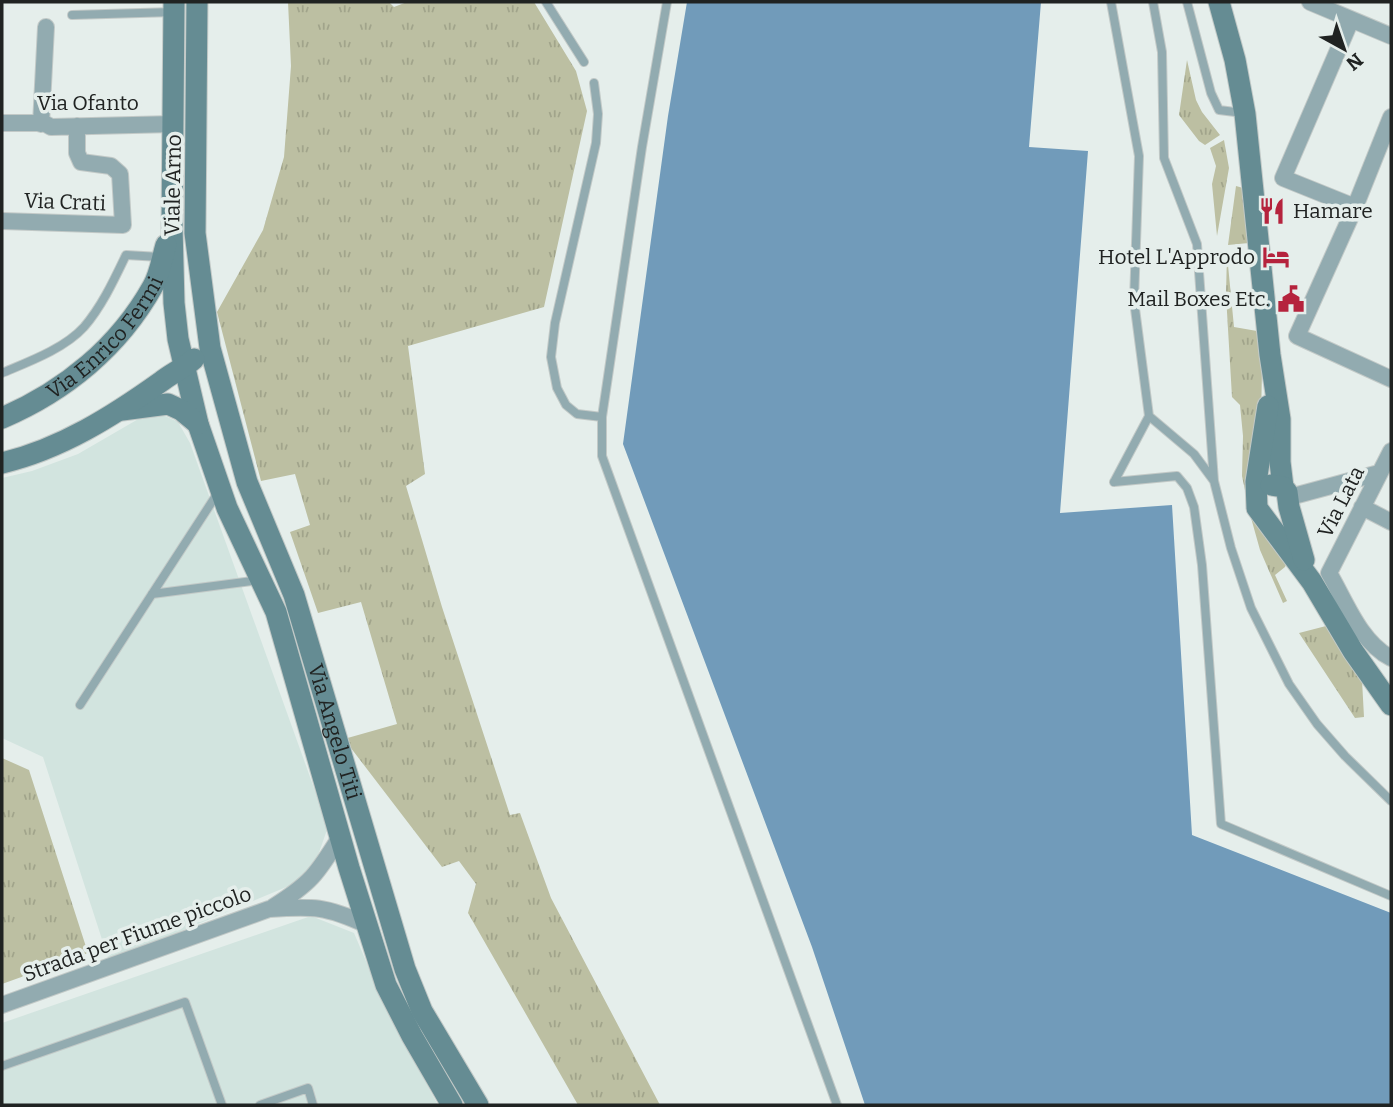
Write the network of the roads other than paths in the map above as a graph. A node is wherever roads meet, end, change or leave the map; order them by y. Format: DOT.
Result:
graph roads {
  1 [pos="197,2"];
  2 [pos="547,2"];
  3 [pos="667,2"];
  4 [pos="1111,2"];
  5 [pos="1153,2"];
  6 [pos="1187,2"];
  7 [pos="1219,2"];
  8 [pos="1310,2"];
  9 [pos="174,7"];
  10 [pos="72,15"];
  11 [pos="1351,20"];
  12 [pos="46,27"];
  13 [pos="1391,36"];
  14 [pos="584,62"];
  15 [pos="594,83"];
  16 [pos="1245,114"];
  17 [pos="1391,117"];
  18 [pos="2,123"];
  19 [pos="43,123"];
  20 [pos="174,124"];
  21 [pos="77,127"];
  22 [pos="1355,207"];
  23 [pos="2,221"];
  24 [pos="172,226"];
  25 [pos="163,257"];
  26 [pos="210,348"];
  27 [pos="1270,355"];
  28 [pos="185,367"];
  29 [pos="2,373"];
  30 [pos="1391,379"];
  31 [pos="120,410"];
  32 [pos="602,416"];
  33 [pos="1149,416"];
  34 [pos="2,418"];
  35 [pos="198,424"];
  36 [pos="1391,451"];
  37 [pos="2,463"];
  38 [pos="1379,473"];
  39 [pos="1214,481"];
  40 [pos="220,489"];
  41 [pos="1287,497"];
  42 [pos="1259,507"];
  43 [pos="1362,507"];
  44 [pos="1391,522"];
  45 [pos="1321,577"];
  46 [pos="261,580"];
  47 [pos="152,594"];
  48 [pos="1391,657"];
  49 [pos="80,705"];
  50 [pos="1391,705"];
  51 [pos="1391,801"];
  52 [pos="341,837"];
  53 [pos="1391,895"];
  54 [pos="269,909"];
  55 [pos="367,925"];
  56 [pos="2,1005"];
  57 [pos="2,1066"];
  58 [pos="222,1105"];
  59 [pos="260,1105"];
  60 [pos="313,1105"];
  61 [pos="452,1105"];
  62 [pos="478,1105"];
  63 [pos="837,1105"];
  1 -- 26 [label="main road, Viale Arno"];
  2 -- 14 [label="lane"];
  3 -- 32 [label="lane"];
  4 -- 33 [label="lane"];
  5 -- 39 [label="lane"];
  6 -- 16 [label="lane"];
  7 -- 16 [label="main road"];
  8 -- 11 [label="street"];
  9 -- 10 [label="lane"];
  9 -- 20 [label="main road, Viale Arno"];
  11 -- 13 [label="street"];
  11 -- 22 [label="street"];
  12 -- 19 [label="street"];
  15 -- 32 [label="lane"];
  16 -- 27 [label="main road"];
  17 -- 22 [label="street"];
  18 -- 19 [label="street, Via Ofanto"];
  19 -- 21 [label="street, Via Ofanto"];
  20 -- 21 [label="street, Via Ofanto"];
  20 -- 24 [label="main road, Viale Arno"];
  21 -- 23 [label="street, Via Crati"];
  22 -- 30 [label="street"];
  24 -- 25 [label="main road, Via Enrico Fermi"];
  24 -- 28 [label="main road, Viale Arno"];
  25 -- 29 [label="lane"];
  25 -- 34 [label="main road, Via Enrico Fermi"];
  26 -- 28 [label="main road"];
  26 -- 62 [label="main road, Via Angelo Titi"];
  27 -- 41 [label="main road"];
  27 -- 42 [label="main road"];
  28 -- 31 [label="main road"];
  28 -- 35 [label="main road, Via Angelo Titi"];
  31 -- 35 [label="main road"];
  31 -- 37 [label="main road"];
  32 -- 63 [label="lane"];
  33 -- 39 [label="lane"];
  33 -- 53 [label="lane"];
  35 -- 40 [label="main road, Via Angelo Titi"];
  36 -- 38 [label="street, Via Lata"];
  38 -- 41 [label="street"];
  38 -- 43 [label="street, Via Lata"];
  39 -- 51 [label="lane"];
  40 -- 46 [label="main road, Via Angelo Titi"];
  40 -- 47 [label="lane"];
  41 -- 42 [label="main road"];
  41 -- 42 [label="main road"];
  41 -- 45 [label="main road"];
  42 -- 45 [label="main road"];
  43 -- 44 [label="street"];
  43 -- 45 [label="street, Via Lata"];
  45 -- 48 [label="street"];
  45 -- 50 [label="main road"];
  46 -- 47 [label="lane"];
  46 -- 52 [label="main road, Via Angelo Titi"];
  47 -- 49 [label="lane"];
  52 -- 54 [label="street"];
  52 -- 55 [label="main road, Via Angelo Titi"];
  54 -- 55 [label="street, Strada per Fiume piccolo"];
  54 -- 56 [label="street, Strada per Fiume piccolo"];
  55 -- 61 [label="main road, Via Angelo Titi"];
  57 -- 58 [label="lane"];
  59 -- 60 [label="lane"];
}
